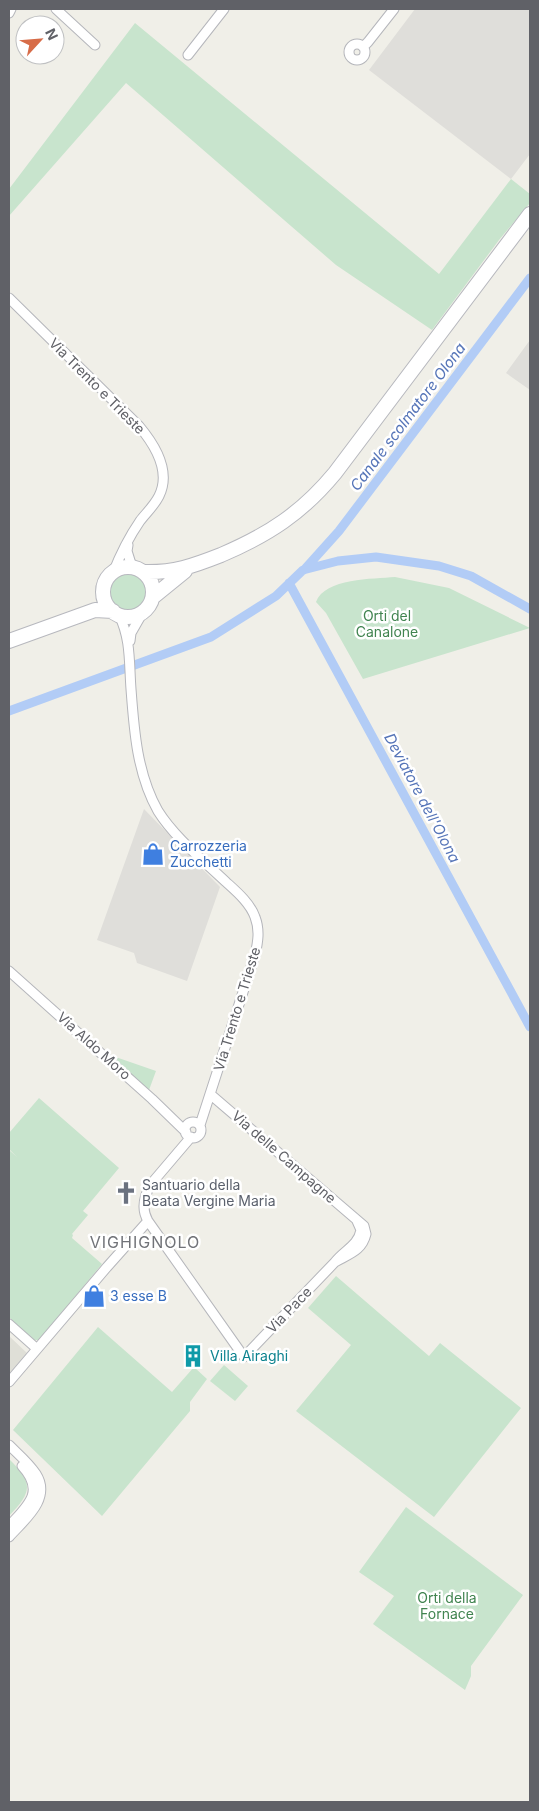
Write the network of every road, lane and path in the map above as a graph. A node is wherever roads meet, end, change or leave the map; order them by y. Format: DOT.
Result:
graph roads {
  1 [pos="11,9"];
  2 [pos="56,9"];
  3 [pos="224,9"];
  4 [pos="394,9"];
  5 [pos="9,13"];
  6 [pos="94,44"];
  7 [pos="363,48"];
  8 [pos="188,55"];
  9 [pos="530,214"];
  10 [pos="9,298"];
  11 [pos="130,537"];
  12 [pos="190,568"];
  13 [pos="138,570"];
  14 [pos="112,573"];
  15 [pos="104,589"];
  16 [pos="153,597"];
  17 [pos="143,612"];
  18 [pos="116,613"];
  19 [pos="73,617"];
  20 [pos="9,641"];
  21 [pos="129,646"];
  22 [pos="9,971"];
  23 [pos="210,1094"];
  24 [pos="189,1130"];
  25 [pos="148,1221"];
  26 [pos="357,1221"];
  27 [pos="9,1324"];
  28 [pos="36,1348"];
  29 [pos="9,1382"];
  30 [pos="9,1446"];
  31 [pos="9,1452"];
  32 [pos="35,1501"];
  33 [pos="9,1526"];
  34 [pos="9,1537"];
  1 -- 5 [label="street"];
  2 -- 6 [label="street"];
  3 -- 8 [label="street"];
  4 -- 7 [label="street"];
  9 -- 12 [label="main road"];
  10 -- 11 [label="street, Via Trento e Trieste"];
  11 -- 13 [label="street"];
  11 -- 14 [label="street, Via Trento e Trieste"];
  12 -- 13 [label="main road"];
  12 -- 16 [label="main road"];
  13 -- 14 [label="main road"];
  13 -- 16 [label="main road"];
  14 -- 15 [label="main road"];
  15 -- 18 [label="main road"];
  15 -- 19 [label="main road"];
  16 -- 17 [label="main road"];
  17 -- 18 [label="main road"];
  17 -- 21 [label="street, Via Trento e Trieste"];
  18 -- 19 [label="main road"];
  18 -- 21 [label="street, Via Trento e Trieste"];
  19 -- 20 [label="main road"];
  21 -- 23 [label="street, Via Trento e Trieste"];
  22 -- 24 [label="street, Via Aldo Moro"];
  23 -- 24 [label="street, Via Trento e Trieste"];
  23 -- 26 [label="street, Via delle Campagne"];
  24 -- 25 [label="street, Via Trento e Trieste"];
  25 -- 26 [label="street, Via Pace"];
  25 -- 28 [label="street"];
  27 -- 28 [label="street"];
  28 -- 29 [label="street"];
  30 -- 32 [label="street"];
  31 -- 32 [label="street"];
  32 -- 33 [label="street"];
  32 -- 34 [label="street"];
}
